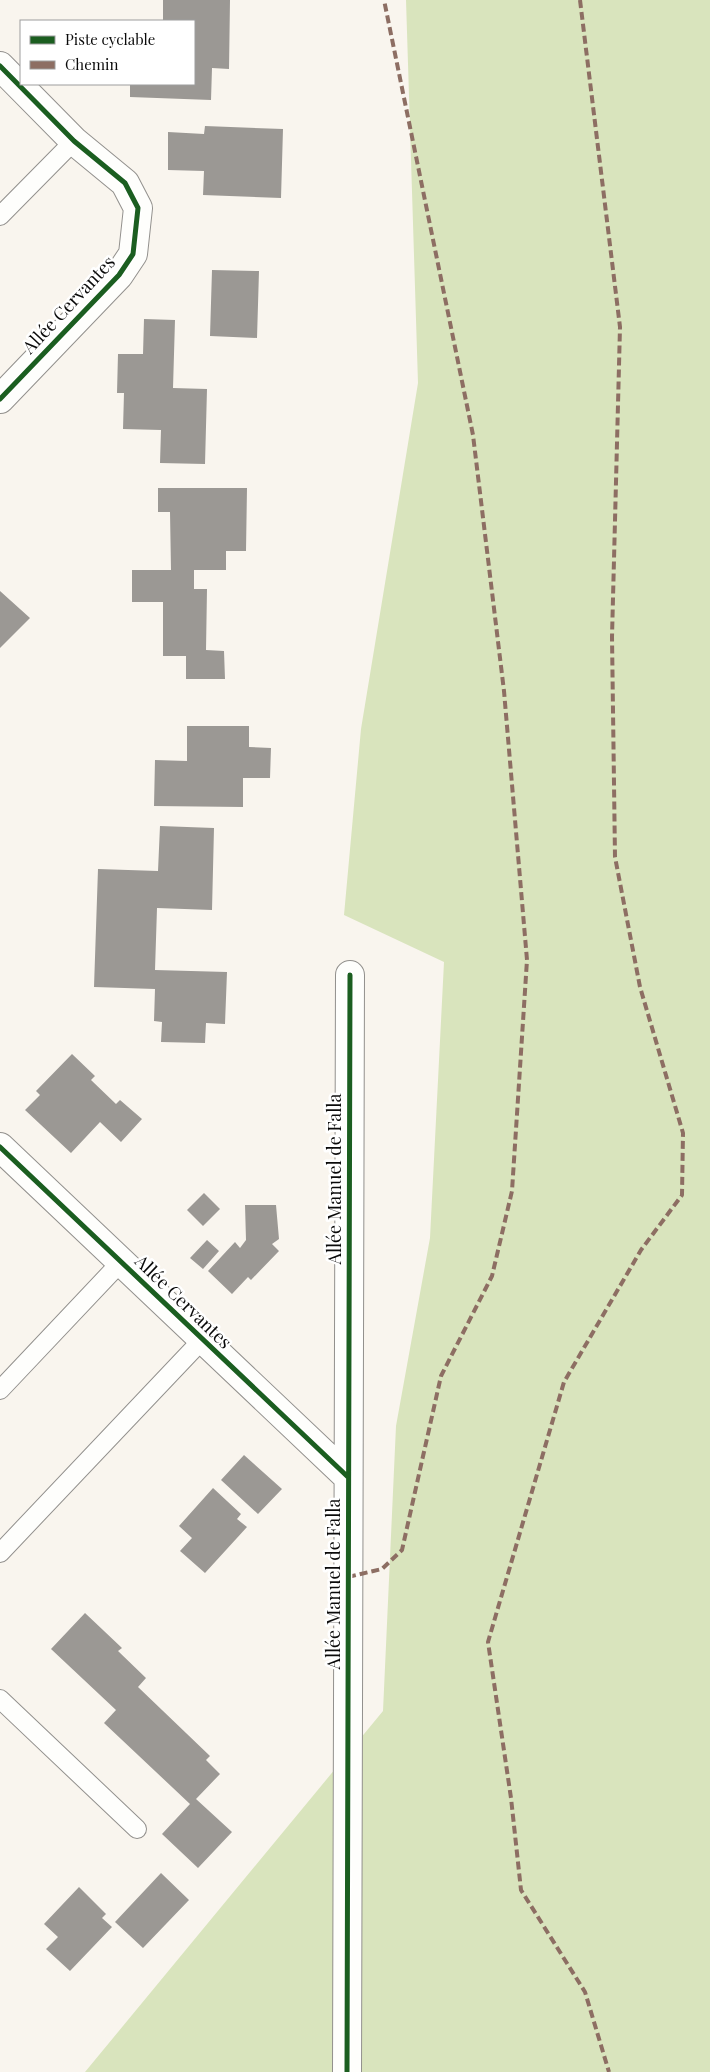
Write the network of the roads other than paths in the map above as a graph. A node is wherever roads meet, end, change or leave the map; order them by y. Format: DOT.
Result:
graph roads {
  1 [pos="0,66"];
  2 [pos="74,141"];
  3 [pos="0,216"];
  4 [pos="0,399"];
  5 [pos="350,975"];
  6 [pos="0,1147"];
  7 [pos="121,1262"];
  8 [pos="202,1340"];
  9 [pos="0,1390"];
  10 [pos="348,1477"];
  11 [pos="0,1553"];
  12 [pos="0,1699"];
  13 [pos="137,1829"];
  14 [pos="347,2072"];
  1 -- 2 [label="street, Allée Cervantes"];
  2 -- 3 [label="lane"];
  2 -- 4 [label="street, Allée Cervantes"];
  5 -- 10 [label="street, Allée Manuel de Falla"];
  6 -- 7 [label="street, Allée Cervantes"];
  7 -- 8 [label="street, Allée Cervantes"];
  7 -- 9 [label="lane"];
  8 -- 10 [label="street, Allée Cervantes"];
  8 -- 11 [label="lane"];
  10 -- 14 [label="street, Allée Manuel de Falla"];
  12 -- 13 [label="lane"];
}
